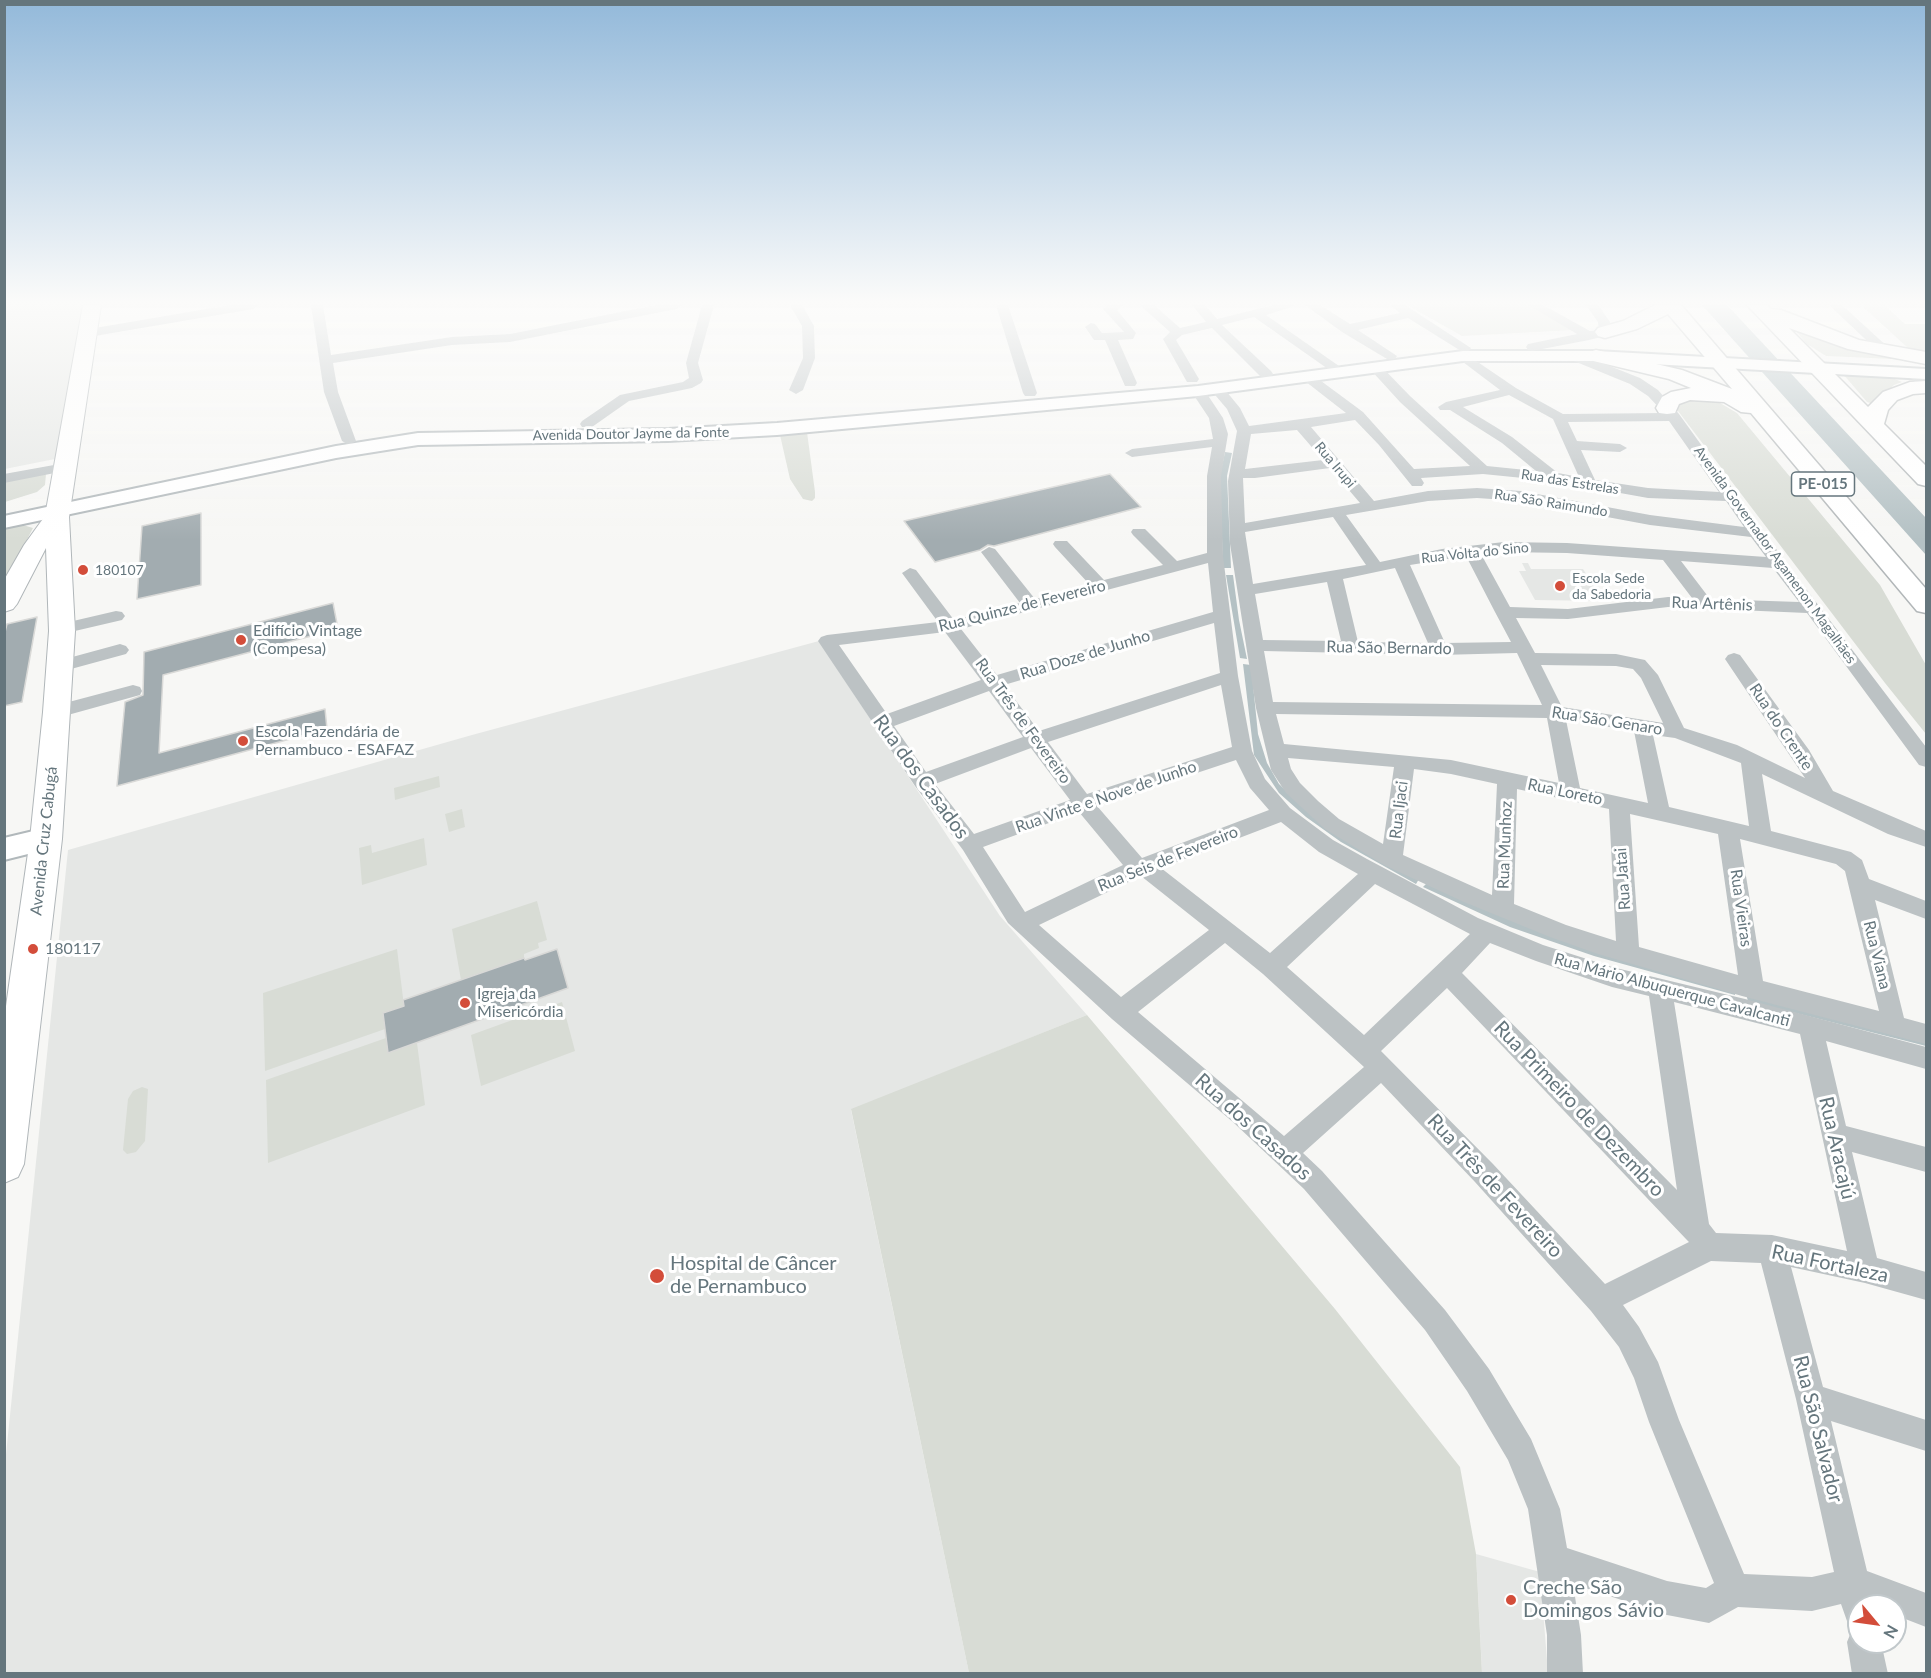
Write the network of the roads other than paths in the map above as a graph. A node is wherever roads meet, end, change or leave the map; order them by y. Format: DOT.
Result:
graph roads {
  1 [pos="80,383"];
  2 [pos="329,383"];
  3 [pos="690,383"];
  4 [pos="798,383"];
  5 [pos="1027,383"];
  6 [pos="1135,383"];
  7 [pos="1138,383"];
  8 [pos="1145,383"];
  9 [pos="1200,383"];
  10 [pos="1216,383"];
  11 [pos="1238,383"];
  12 [pos="1315,383"];
  13 [pos="1392,383"];
  14 [pos="1502,383"];
  15 [pos="1638,383"];
  16 [pos="1702,383"];
  17 [pos="1745,383"];
  18 [pos="1826,383"];
  19 [pos="1915,383"];
  20 [pos="1202,386"];
  21 [pos="795,390"];
  22 [pos="1511,391"];
  23 [pos="1030,393"];
  24 [pos="1882,402"];
  25 [pos="1451,405"];
  26 [pos="1926,407"];
  27 [pos="1004,408"];
  28 [pos="1752,409"];
  29 [pos="851,410"];
  30 [pos="1420,411"];
  31 [pos="1670,412"];
  32 [pos="1358,415"];
  33 [pos="1559,418"];
  34 [pos="587,424"];
  35 [pos="838,424"];
  36 [pos="1301,425"];
  37 [pos="1873,425"];
  38 [pos="1777,430"];
  39 [pos="1244,431"];
  40 [pos="349,441"];
  41 [pos="1572,445"];
  42 [pos="1227,447"];
  43 [pos="1620,448"];
  44 [pos="1132,453"];
  45 [pos="1332,463"];
  46 [pos="65,467"];
  47 [pos="1483,470"];
  48 [pos="1236,473"];
  49 [pos="1409,474"];
  50 [pos="1553,477"];
  51 [pos="4,479"];
  52 [pos="1926,479"];
  53 [pos="1590,484"];
  54 [pos="1428,496"];
  55 [pos="1732,497"];
  56 [pos="1370,506"];
  57 [pos="59,509"];
  58 [pos="4,511"];
  59 [pos="1336,511"];
  60 [pos="4,522"];
  61 [pos="1237,528"];
  62 [pos="1139,532"];
  63 [pos="1758,533"];
  64 [pos="1061,544"];
  65 [pos="1471,551"];
  66 [pos="988,552"];
  67 [pos="1668,555"];
  68 [pos="1400,562"];
  69 [pos="1215,563"];
  70 [pos="1778,563"];
  71 [pos="1375,566"];
  72 [pos="1174,567"];
  73 [pos="910,573"];
  74 [pos="1334,576"];
  75 [pos="1243,581"];
  76 [pos="1100,586"];
  77 [pos="1704,602"];
  78 [pos="4,604"];
  79 [pos="1031,605"];
  80 [pos="1925,606"];
  81 [pos="1812,608"];
  82 [pos="1504,612"];
  83 [pos="1221,615"];
  84 [pos="117,616"];
  85 [pos="952,626"];
  86 [pos="62,629"];
  87 [pos="827,641"];
  88 [pos="1351,648"];
  89 [pos="1439,649"];
  90 [pos="120,650"];
  91 [pos="1256,653"];
  92 [pos="1526,653"];
  93 [pos="1734,659"];
  94 [pos="60,666"];
  95 [pos="1229,668"];
  96 [pos="994,682"];
  97 [pos="133,690"];
  98 [pos="1265,708"];
  99 [pos="57,712"];
  100 [pos="1555,712"];
  101 [pos="882,723"];
  102 [pos="1642,726"];
  103 [pos="1677,732"];
  104 [pos="1035,740"];
  105 [pos="1276,750"];
  106 [pos="1242,751"];
  107 [pos="1404,760"];
  108 [pos="1750,760"];
  109 [pos="1926,760"];
  110 [pos="922,780"];
  111 [pos="1507,780"];
  112 [pos="1571,794"];
  113 [pos="1826,796"];
  114 [pos="1083,803"];
  115 [pos="1618,804"];
  116 [pos="1283,813"];
  117 [pos="1660,814"];
  118 [pos="1728,828"];
  119 [pos="1761,837"];
  120 [pos="46,839"];
  121 [pos="1926,839"];
  122 [pos="970,844"];
  123 [pos="4,849"];
  124 [pos="1392,859"];
  125 [pos="1849,861"];
  126 [pos="1141,867"];
  127 [pos="1373,873"];
  128 [pos="1427,875"];
  129 [pos="1860,885"];
  130 [pos="1413,894"];
  131 [pos="1503,909"];
  132 [pos="1926,910"];
  133 [pos="1022,923"];
  134 [pos="1224,932"];
  135 [pos="1486,932"];
  136 [pos="1628,953"];
  137 [pos="1271,967"];
  138 [pos="1447,973"];
  139 [pos="1660,988"];
  140 [pos="1746,994"];
  141 [pos="1120,1012"];
  142 [pos="1894,1024"];
  143 [pos="1810,1026"];
  144 [pos="1926,1034"];
  145 [pos="1926,1058"];
  146 [pos="1374,1059"];
  147 [pos="1834,1135"];
  148 [pos="1284,1153"];
  149 [pos="1926,1159"];
  150 [pos="4,1164"];
  151 [pos="1702,1238"];
  152 [pos="1772,1249"];
  153 [pos="1865,1269"];
  154 [pos="1926,1286"];
  155 [pos="1601,1301"];
  156 [pos="1811,1399"];
  157 [pos="1926,1435"];
  158 [pos="1554,1561"];
  159 [pos="1734,1590"];
  160 [pos="1857,1594"];
  161 [pos="1847,1596"];
  162 [pos="1907,1606"];
  163 [pos="1926,1610"];
  164 [pos="1866,1654"];
  165 [pos="1565,1674"];
  166 [pos="1870,1674"];
  1 -- 46 [label="main road, Avenida Cruz Cabugá"];
  2 -- 40 [label="street"];
  3 -- 34 [label="street"];
  4 -- 21 [label="street"];
  5 -- 23 [label="street"];
  6 -- 23 [label="main road, Avenida Doutor Jayme da Fonte"];
  7 -- 27 [label="main road"];
  8 -- 20 [label="main road, Avenida Doutor Jayme da Fonte"];
  9 -- 20 [label="street"];
  10 -- 20 [label="main road, Avenida Doutor Jayme da Fonte"];
  11 -- 20 [label="main road, Avenida Doutor Jayme da Fonte"];
  12 -- 32 [label="street"];
  13 -- 30 [label="street"];
  14 -- 22 [label="street"];
  15 -- 31 [label="street, Avenida Governador Agamenon Magalhães"];
  16 -- 28 [label="highway"];
  17 -- 38 [label="highway, PE-015"];
  18 -- 37 [label="highway"];
  19 -- 24 [label="highway"];
  20 -- 27 [label="main road, Avenida Doutor Jayme da Fonte"];
  20 -- 39 [label="street"];
  20 -- 42 [label="street, Rua Mário Albuquerque Cavalcanti"];
  22 -- 25 [label="street"];
  22 -- 33 [label="street"];
  23 -- 29 [label="main road, Avenida Doutor Jayme da Fonte"];
  24 -- 26 [label="highway"];
  24 -- 37 [label="highway"];
  25 -- 30 [label="street"];
  25 -- 50 [label="street"];
  27 -- 35 [label="main road, Avenida Doutor Jayme da Fonte"];
  28 -- 31 [label="highway"];
  28 -- 38 [label="highway"];
  29 -- 34 [label="main road, Avenida Doutor Jayme da Fonte"];
  29 -- 35 [label="main road"];
  30 -- 47 [label="street"];
  31 -- 33 [label="street"];
  31 -- 55 [label="street, Avenida Governador Agamenon Magalhães"];
  32 -- 36 [label="street"];
  32 -- 49 [label="street"];
  33 -- 41 [label="street"];
  34 -- 40 [label="main road, Avenida Doutor Jayme da Fonte"];
  35 -- 57 [label="main road, Avenida Doutor Jayme da Fonte"];
  36 -- 39 [label="street"];
  36 -- 45 [label="street, Rua Irupi"];
  37 -- 52 [label="highway"];
  38 -- 80 [label="highway, PE-015"];
  39 -- 42 [label="street, Rua Mário Albuquerque Cavalcanti"];
  40 -- 57 [label="main road, Avenida Doutor Jayme da Fonte"];
  41 -- 43 [label="street"];
  41 -- 53 [label="street"];
  42 -- 44 [label="street"];
  42 -- 48 [label="street, Rua Mário Albuquerque Cavalcanti"];
  42 -- 69 [label="street, Rua Mário Albuquerque Cavalcanti"];
  45 -- 48 [label="street"];
  45 -- 56 [label="street, Rua Irupi"];
  46 -- 51 [label="street"];
  46 -- 57 [label="main road, Avenida Cruz Cabugá"];
  47 -- 49 [label="street, Rua das Estrelas"];
  47 -- 50 [label="street, Rua das Estrelas"];
  48 -- 61 [label="street, Rua Mário Albuquerque Cavalcanti"];
  49 -- 54 [label="street"];
  50 -- 53 [label="street, Rua das Estrelas"];
  53 -- 55 [label="street, Rua das Estrelas"];
  54 -- 56 [label="street, Rua São Raimundo"];
  54 -- 63 [label="street, Rua São Raimundo"];
  55 -- 63 [label="street, Avenida Governador Agamenon Magalhães"];
  56 -- 59 [label="street, Rua São Raimundo"];
  57 -- 58 [label="main road"];
  57 -- 60 [label="main road"];
  57 -- 78 [label="main road, Avenida Cruz Cabugá"];
  57 -- 86 [label="main road, Avenida Cruz Cabugá"];
  59 -- 61 [label="street, Rua São Raimundo"];
  59 -- 71 [label="street"];
  61 -- 75 [label="street, Rua Mário Albuquerque Cavalcanti"];
  62 -- 72 [label="street"];
  63 -- 70 [label="street, Avenida Governador Agamenon Magalhães"];
  64 -- 76 [label="street"];
  65 -- 67 [label="street, Rua Volta do Sino"];
  65 -- 68 [label="street, Rua Volta do Sino"];
  65 -- 82 [label="street"];
  66 -- 79 [label="street"];
  67 -- 70 [label="street, Rua Volta do Sino"];
  67 -- 77 [label="street"];
  68 -- 71 [label="street, Rua Volta do Sino"];
  68 -- 89 [label="street"];
  69 -- 72 [label="street, Rua Quinze de Fevereiro"];
  69 -- 75 [label="street, Rua Volta do Sino"];
  69 -- 83 [label="street, Rua Mário Albuquerque Cavalcanti"];
  70 -- 81 [label="street, Avenida Governador Agamenon Magalhães"];
  71 -- 74 [label="street, Rua Volta do Sino"];
  72 -- 76 [label="street, Rua Quinze de Fevereiro"];
  73 -- 85 [label="street, Rua Três de Fevereiro"];
  74 -- 75 [label="street, Rua Volta do Sino"];
  74 -- 88 [label="street"];
  75 -- 91 [label="street, Rua Mário Albuquerque Cavalcanti"];
  76 -- 79 [label="street, Rua Quinze de Fevereiro"];
  77 -- 81 [label="street, Rua Artênis"];
  77 -- 82 [label="street, Rua Artênis"];
  79 -- 85 [label="street, Rua Quinze de Fevereiro"];
  81 -- 109 [label="street, Avenida Governador Agamenon Magalhães"];
  82 -- 92 [label="street"];
  83 -- 95 [label="street, Rua Mário Albuquerque Cavalcanti"];
  83 -- 96 [label="street, Rua Doze de Junho"];
  84 -- 86 [label="street"];
  85 -- 87 [label="street, Rua Quinze de Fevereiro"];
  85 -- 96 [label="street, Rua Três de Fevereiro"];
  86 -- 94 [label="main road, Avenida Cruz Cabugá"];
  87 -- 101 [label="street, Rua dos Casados"];
  88 -- 89 [label="street, Rua São Bernardo"];
  88 -- 91 [label="street, Rua São Bernardo"];
  89 -- 92 [label="street, Rua São Bernardo"];
  90 -- 94 [label="street"];
  91 -- 95 [label="street, Rua São Bernardo"];
  91 -- 98 [label="street, Rua Mário Albuquerque Cavalcanti"];
  92 -- 100 [label="street"];
  92 -- 103 [label="street, Rua São Bernardo"];
  93 -- 113 [label="street, Rua do Crente"];
  94 -- 99 [label="main road, Avenida Cruz Cabugá"];
  95 -- 104 [label="street, Rua São Bernardo"];
  95 -- 106 [label="street, Rua Mário Albuquerque Cavalcanti"];
  96 -- 101 [label="street, Rua Doze de Junho"];
  96 -- 104 [label="street, Rua Três de Fevereiro"];
  97 -- 99 [label="street"];
  98 -- 100 [label="street, Rua São Genaro"];
  98 -- 105 [label="street, Rua Mário Albuquerque Cavalcanti"];
  99 -- 120 [label="main road, Avenida Cruz Cabugá"];
  100 -- 102 [label="street, Rua São Genaro"];
  100 -- 112 [label="street"];
  101 -- 110 [label="street, Rua dos Casados"];
  102 -- 103 [label="street, Rua São Genaro"];
  102 -- 117 [label="street"];
  103 -- 108 [label="street, Rua São Genaro"];
  104 -- 110 [label="street, Rua São Bernardo"];
  104 -- 114 [label="street, Rua Três de Fevereiro"];
  105 -- 107 [label="street, Rua Loreto"];
  105 -- 124 [label="street, Rua Mário Albuquerque Cavalcanti"];
  106 -- 114 [label="street, Rua Vinte e Nove de Junho"];
  106 -- 116 [label="street, Rua Mário Albuquerque Cavalcanti"];
  107 -- 111 [label="street, Rua Loreto"];
  107 -- 124 [label="street, Rua Ijaci"];
  108 -- 113 [label="street, Rua São Genaro"];
  108 -- 119 [label="street"];
  110 -- 122 [label="street, Rua dos Casados"];
  111 -- 112 [label="street, Rua Loreto"];
  111 -- 131 [label="street, Rua Munhoz"];
  112 -- 115 [label="street, Rua Loreto"];
  113 -- 121 [label="street, Rua São Genaro"];
  114 -- 122 [label="street, Rua Vinte e Nove de Junho"];
  114 -- 126 [label="street, Rua Três de Fevereiro"];
  115 -- 117 [label="street, Rua Loreto"];
  115 -- 136 [label="street, Rua Jatai"];
  116 -- 126 [label="street, Rua Seis de Fevereiro"];
  116 -- 127 [label="street, Rua Mário Albuquerque Cavalcanti"];
  117 -- 118 [label="street, Rua Loreto"];
  118 -- 119 [label="street, Rua Loreto"];
  118 -- 140 [label="street, Rua Vieiras"];
  119 -- 125 [label="street, Rua Loreto"];
  120 -- 123 [label="main road"];
  120 -- 150 [label="main road, Avenida Cruz Cabugá"];
  122 -- 133 [label="street, Rua dos Casados"];
  124 -- 128 [label="street, Rua Mário Albuquerque Cavalcanti"];
  125 -- 129 [label="street, Rua Viana"];
  126 -- 133 [label="street, Rua Seis de Fevereiro"];
  126 -- 134 [label="street, Rua Três de Fevereiro"];
  127 -- 130 [label="street, Rua Mário Albuquerque Cavalcanti"];
  127 -- 137 [label="street"];
  128 -- 130 [label="street"];
  128 -- 131 [label="street, Rua Mário Albuquerque Cavalcanti"];
  129 -- 132 [label="street"];
  129 -- 142 [label="street, Rua Viana"];
  130 -- 135 [label="street, Rua Mário Albuquerque Cavalcanti"];
  131 -- 136 [label="street, Rua Mário Albuquerque Cavalcanti"];
  133 -- 141 [label="street, Rua dos Casados"];
  134 -- 137 [label="street, Rua Três de Fevereiro"];
  134 -- 141 [label="street"];
  135 -- 138 [label="street"];
  135 -- 139 [label="street, Rua Mário Albuquerque Cavalcanti"];
  136 -- 140 [label="street, Rua Mário Albuquerque Cavalcanti"];
  137 -- 146 [label="street, Rua Três de Fevereiro"];
  138 -- 146 [label="street"];
  138 -- 151 [label="street, Rua Primeiro de Dezembro"];
  139 -- 140 [label="street, Rua Mário Albuquerque Cavalcanti"];
  139 -- 151 [label="street"];
  140 -- 142 [label="street, Rua Mário Albuquerque Cavalcanti"];
  140 -- 143 [label="street, Rua Mário Albuquerque Cavalcanti"];
  141 -- 148 [label="street, Rua dos Casados"];
  142 -- 144 [label="street, Rua Mário Albuquerque Cavalcanti"];
  143 -- 145 [label="street, Rua Mário Albuquerque Cavalcanti"];
  143 -- 147 [label="street, Rua Aracajú"];
  146 -- 148 [label="street"];
  146 -- 155 [label="street, Rua Três de Fevereiro"];
  147 -- 149 [label="street"];
  147 -- 153 [label="street, Rua Aracajú"];
  148 -- 158 [label="street, Rua dos Casados"];
  151 -- 152 [label="street, Rua Fortaleza"];
  151 -- 155 [label="street, Rua Fortaleza"];
  152 -- 153 [label="street, Rua Fortaleza"];
  152 -- 156 [label="street, Rua São Salvador"];
  153 -- 154 [label="street, Rua Fortaleza"];
  155 -- 159 [label="street, Rua Três de Fevereiro"];
  156 -- 157 [label="street"];
  156 -- 160 [label="street, Rua São Salvador"];
  158 -- 159 [label="street"];
  158 -- 165 [label="street, Rua dos Casados"];
  159 -- 161 [label="street"];
  162 -- 163 [label="street"];
  164 -- 166 [label="street"];
}
